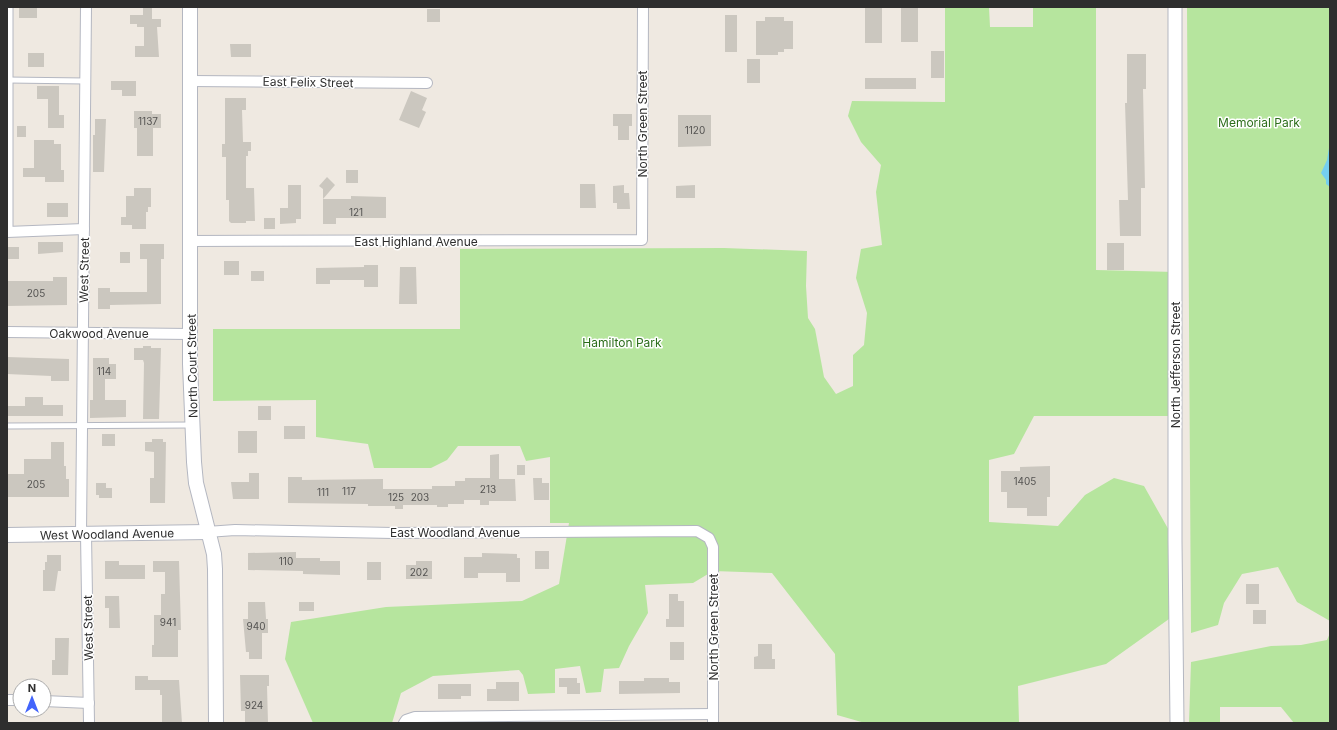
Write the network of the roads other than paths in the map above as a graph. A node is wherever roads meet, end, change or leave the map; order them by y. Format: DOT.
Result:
graph roads {
  1 [pos="10,7"];
  2 [pos="86,7"];
  3 [pos="190,7"];
  4 [pos="643,7"];
  5 [pos="1175,7"];
  6 [pos="9,80"];
  7 [pos="190,80"];
  8 [pos="85,81"];
  9 [pos="427,83"];
  10 [pos="84,229"];
  11 [pos="9,232"];
  12 [pos="642,240"];
  13 [pos="190,241"];
  14 [pos="7,332"];
  15 [pos="83,333"];
  16 [pos="190,334"];
  17 [pos="193,425"];
  18 [pos="7,426"];
  19 [pos="82,427"];
  20 [pos="207,532"];
  21 [pos="7,534"];
  22 [pos="84,534"];
  23 [pos="703,534"];
  24 [pos="52,701"];
  25 [pos="89,703"];
  26 [pos="713,719"];
  27 [pos="407,721"];
  28 [pos="89,723"];
  29 [pos="216,723"];
  30 [pos="1177,723"];
  1 -- 6 [label="lane"];
  2 -- 8 [label="street, West Street"];
  3 -- 7 [label="main road, North Court Street"];
  4 -- 12 [label="street, North Green Street"];
  5 -- 30 [label="street, North Jefferson Street"];
  6 -- 8 [label="lane"];
  6 -- 11 [label="lane"];
  7 -- 9 [label="street, East Felix Street"];
  7 -- 13 [label="main road, North Court Street"];
  8 -- 10 [label="street, West Street"];
  10 -- 11 [label="street"];
  10 -- 15 [label="street, West Street"];
  12 -- 13 [label="street, East Highland Avenue"];
  13 -- 16 [label="main road, North Court Street"];
  14 -- 15 [label="street, Oakwood Avenue"];
  15 -- 16 [label="street, Oakwood Avenue"];
  15 -- 19 [label="street, West Street"];
  16 -- 17 [label="main road, North Court Street"];
  17 -- 19 [label="lane"];
  17 -- 20 [label="main road, North Court Street"];
  18 -- 19 [label="lane"];
  19 -- 22 [label="street, West Street"];
  20 -- 22 [label="main road, West Woodland Avenue"];
  20 -- 23 [label="street, East Woodland Avenue"];
  20 -- 29 [label="main road, North Court Street"];
  21 -- 22 [label="main road, West Woodland Avenue"];
  22 -- 25 [label="street, West Street"];
  23 -- 26 [label="street, North Green Street"];
  24 -- 25 [label="street"];
  25 -- 28 [label="street, West Street"];
  26 -- 27 [label="street"];
}
